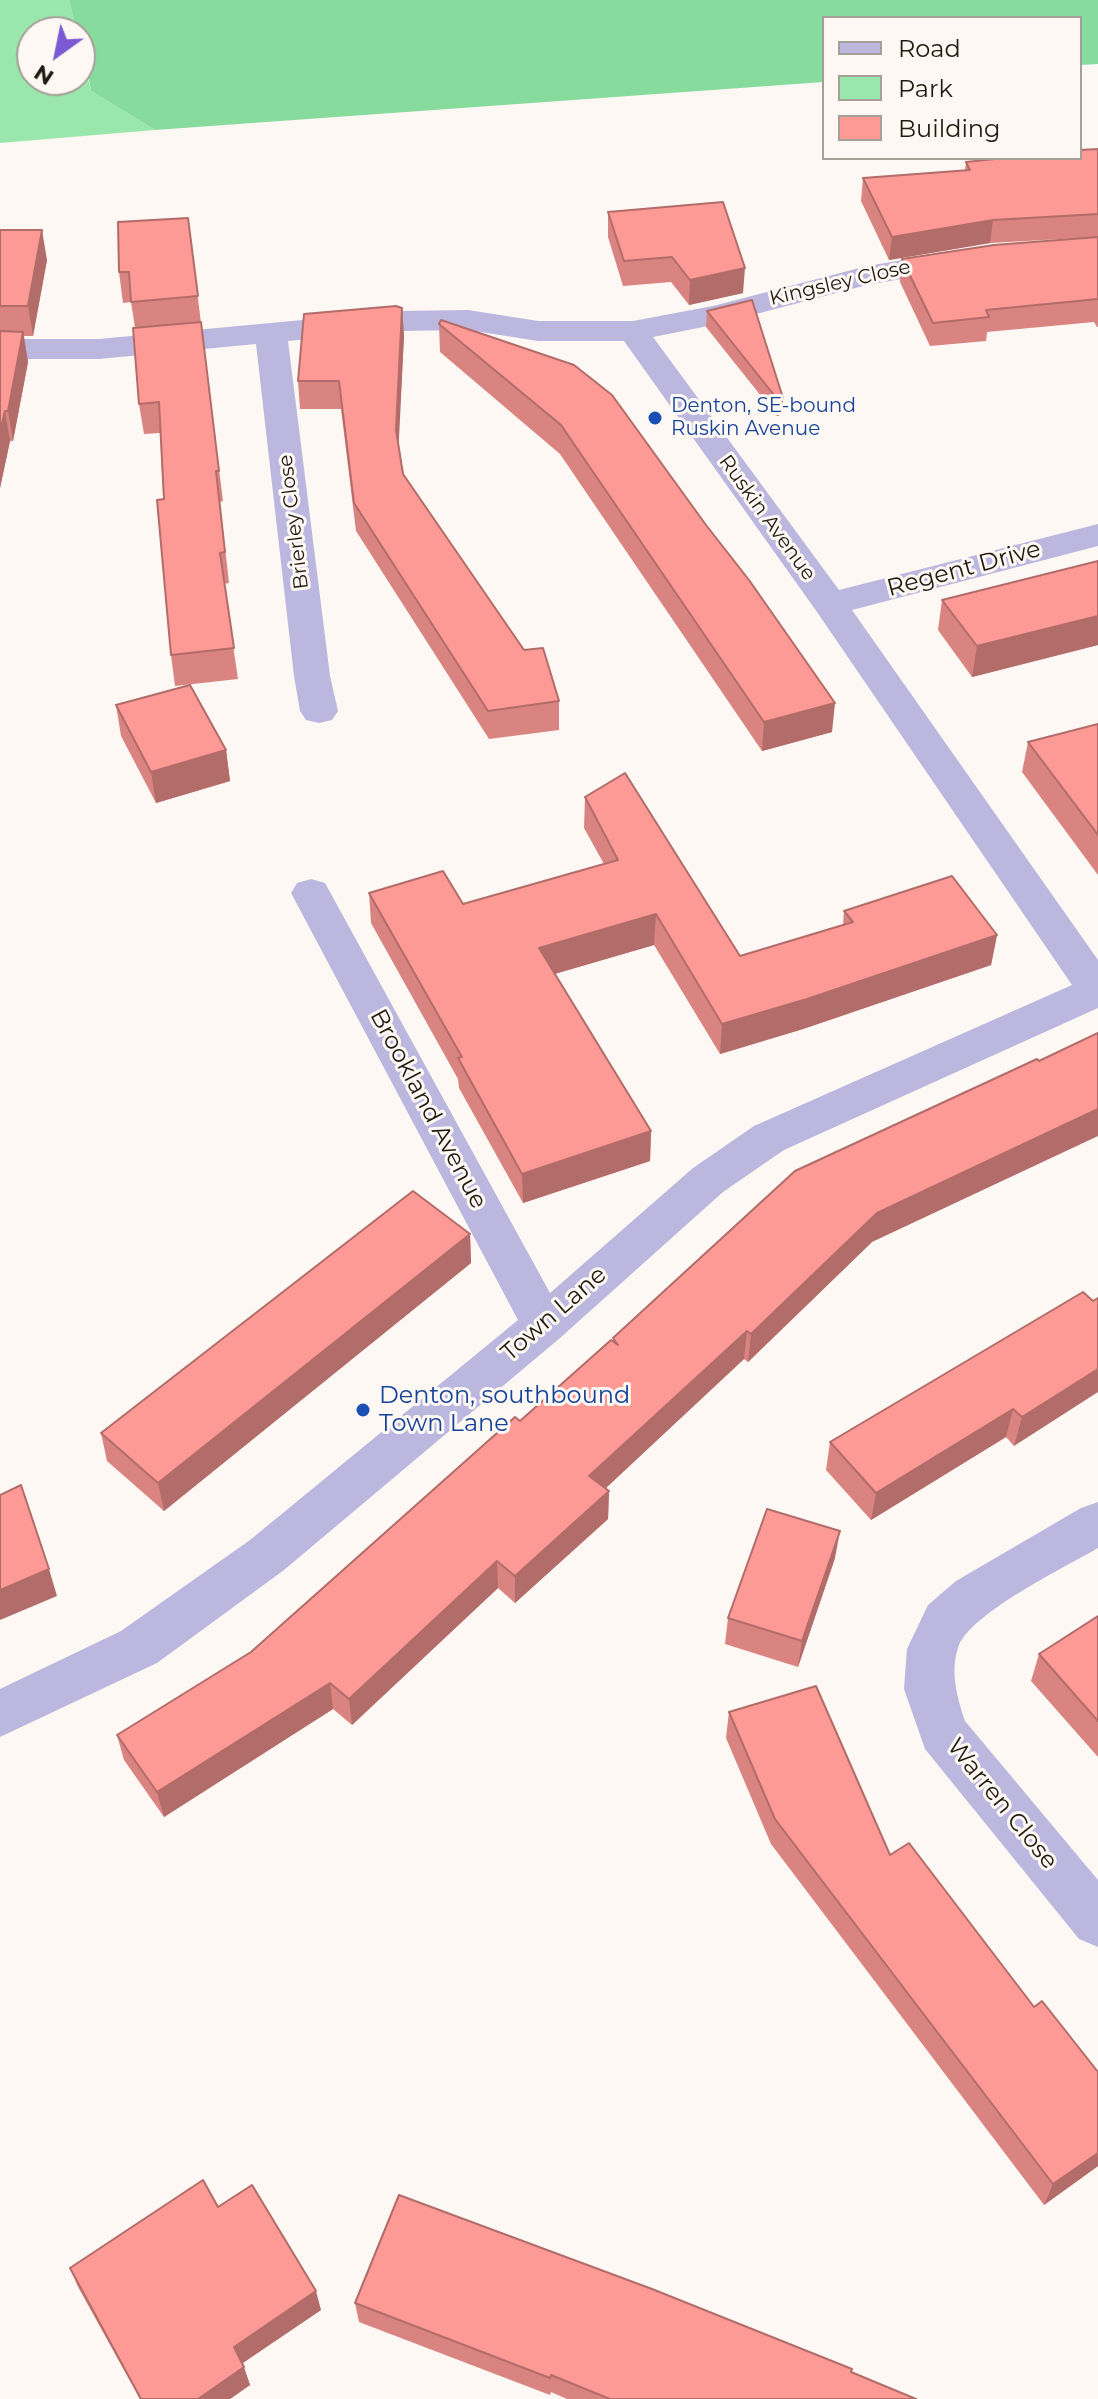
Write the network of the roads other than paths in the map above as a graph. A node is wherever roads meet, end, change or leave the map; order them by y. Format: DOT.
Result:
graph roads {
  1 [pos="991,257"];
  2 [pos="633,331"];
  3 [pos="271,333"];
  4 [pos="0,349"];
  5 [pos="1098,535"];
  6 [pos="830,604"];
  7 [pos="319,711"];
  8 [pos="311,893"];
  9 [pos="1098,991"];
  10 [pos="544,1325"];
  11 [pos="1098,1523"];
  12 [pos="0,1714"];
  13 [pos="1098,1921"];
  1 -- 2 [label="street, Kingsley Close"];
  2 -- 3 [label="street"];
  2 -- 6 [label="street, Ruskin Avenue"];
  3 -- 4 [label="street"];
  3 -- 7 [label="street, Brierley Close"];
  5 -- 6 [label="street, Regent Drive"];
  6 -- 9 [label="street, Ruskin Avenue"];
  8 -- 10 [label="street, Brookland Avenue"];
  9 -- 10 [label="street, Town Lane"];
  10 -- 12 [label="street, Town Lane"];
  11 -- 13 [label="street, Warren Close"];
}
